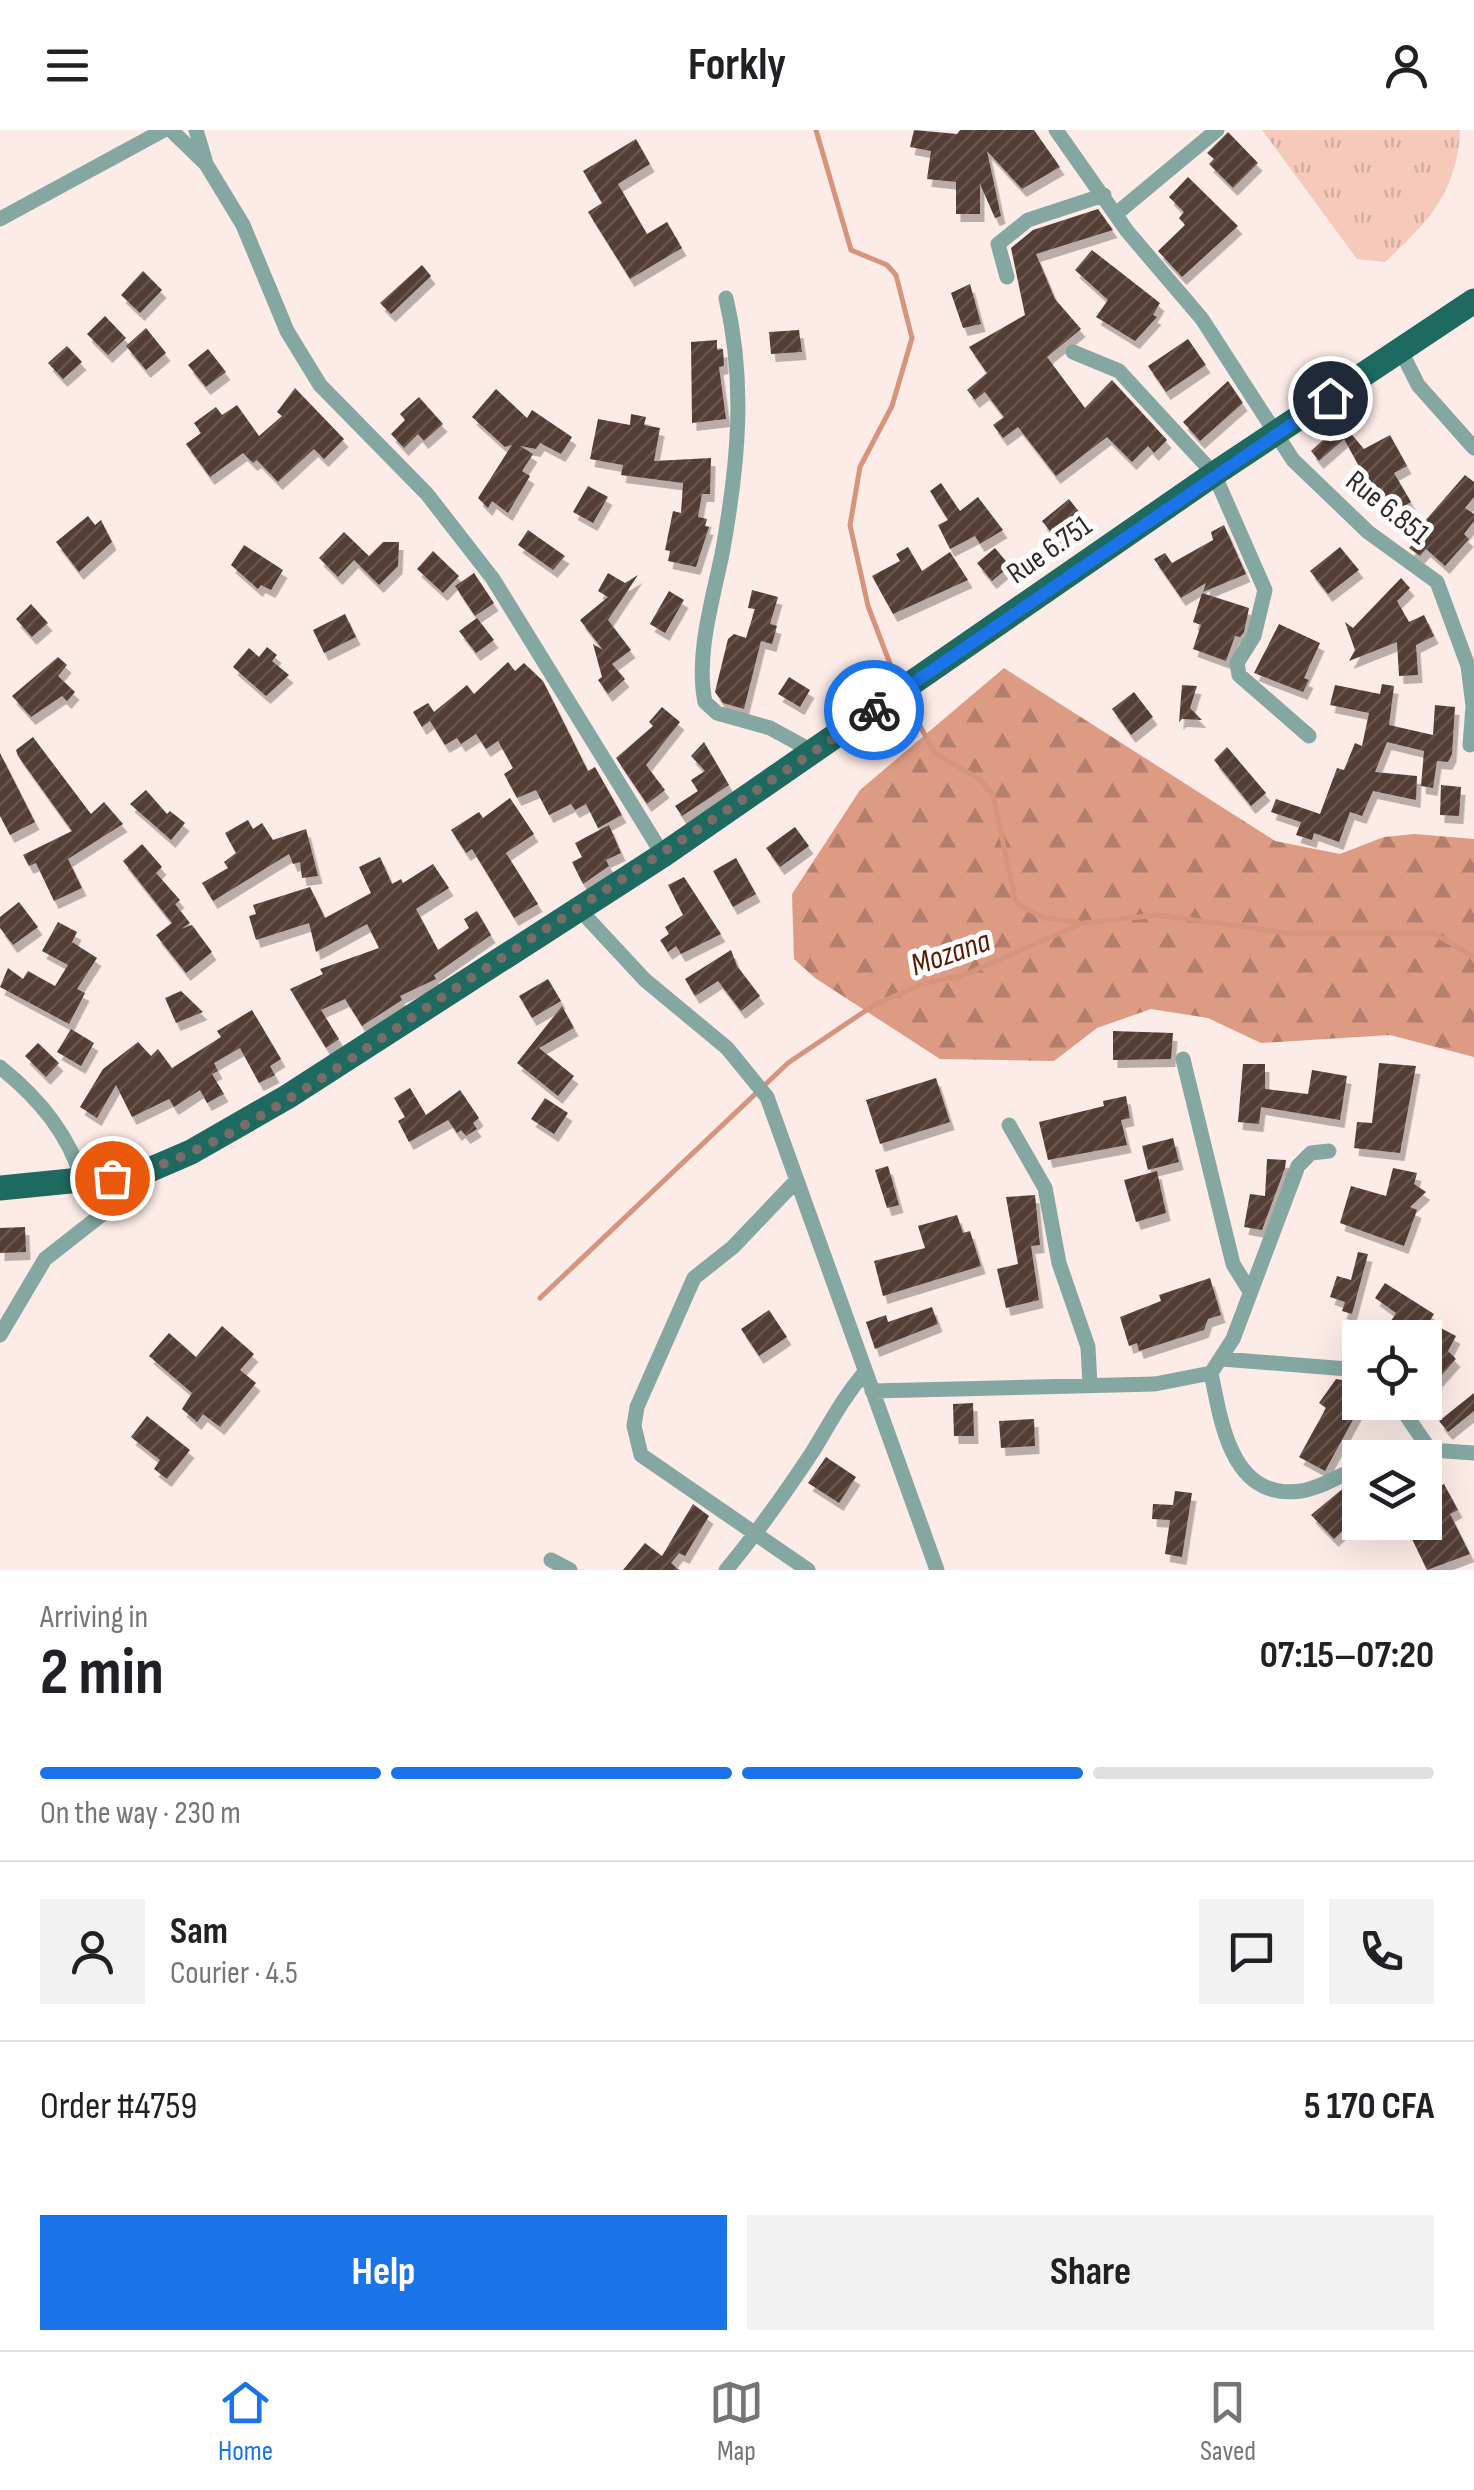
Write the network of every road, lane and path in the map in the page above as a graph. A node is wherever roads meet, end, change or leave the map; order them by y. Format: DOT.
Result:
graph roads {
  1 [pos="168,130"];
  2 [pos="196,130"];
  3 [pos="1056,130"];
  4 [pos="1217,130"];
  5 [pos="206,164"];
  6 [pos="1104,195"];
  7 [pos="1116,214"];
  8 [pos="0,218"];
  9 [pos="1007,277"];
  10 [pos="726,298"];
  11 [pos="1474,301"];
  12 [pos="1072,352"];
  13 [pos="1400,352"];
  14 [pos="1276,434"];
  15 [pos="1474,448"];
  16 [pos="1214,474"];
  17 [pos="1309,736"];
  18 [pos="1470,744"];
  19 [pos="814,752"];
  20 [pos="663,854"];
  21 [pos="578,908"];
  22 [pos="1183,1059"];
  23 [pos="0,1067"];
  24 [pos="1008,1124"];
  25 [pos="1329,1151"];
  26 [pos="140,1174"];
  27 [pos="83,1182"];
  28 [pos="795,1182"];
  29 [pos="0,1188"];
  30 [pos="1250,1290"];
  31 [pos="0,1336"];
  32 [pos="1222,1359"];
  33 [pos="1342,1369"];
  34 [pos="864,1373"];
  35 [pos="1211,1373"];
  36 [pos="1090,1385"];
  37 [pos="872,1391"];
  38 [pos="1442,1451"];
  39 [pos="1474,1453"];
  40 [pos="1342,1474"];
  41 [pos="756,1535"];
  42 [pos="550,1560"];
  43 [pos="570,1570"];
  44 [pos="726,1570"];
  45 [pos="808,1570"];
  46 [pos="938,1570"];
  1 -- 5 [label="street"];
  1 -- 8 [label="street"];
  2 -- 5 [label="street"];
  3 -- 6 [label="street, Rue 6.851"];
  4 -- 7 [label="street"];
  5 -- 20 [label="street"];
  6 -- 7 [label="street, Rue 6.851"];
  6 -- 9 [label="street"];
  7 -- 14 [label="street, Rue 6.851"];
  10 -- 19 [label="street"];
  11 -- 13 [label="main road, Rue 6.751"];
  12 -- 16 [label="street"];
  13 -- 14 [label="main road, Rue 6.751"];
  13 -- 15 [label="street"];
  14 -- 16 [label="main road, Rue 6.751"];
  14 -- 18 [label="street, Rue 6.851"];
  16 -- 17 [label="street"];
  16 -- 19 [label="main road, Rue 6.751"];
  19 -- 20 [label="main road, Rue 6.751"];
  20 -- 21 [label="main road, Rue 6.751"];
  21 -- 26 [label="main road, Rue 6.751"];
  21 -- 28 [label="street"];
  22 -- 30 [label="street"];
  23 -- 27 [label="street"];
  24 -- 36 [label="street"];
  25 -- 30 [label="street"];
  26 -- 27 [label="main road, Rue 6.751"];
  26 -- 31 [label="street"];
  27 -- 29 [label="main road, Rue 6.751"];
  28 -- 34 [label="street"];
  28 -- 41 [label="street"];
  30 -- 32 [label="street"];
  32 -- 33 [label="street"];
  32 -- 35 [label="street"];
  34 -- 37 [label="street"];
  34 -- 41 [label="street"];
  35 -- 36 [label="street"];
  35 -- 40 [label="street"];
  36 -- 37 [label="street"];
  37 -- 46 [label="street"];
  38 -- 39 [label="street"];
  41 -- 44 [label="street"];
  41 -- 45 [label="street"];
  42 -- 43 [label="street"];
}
